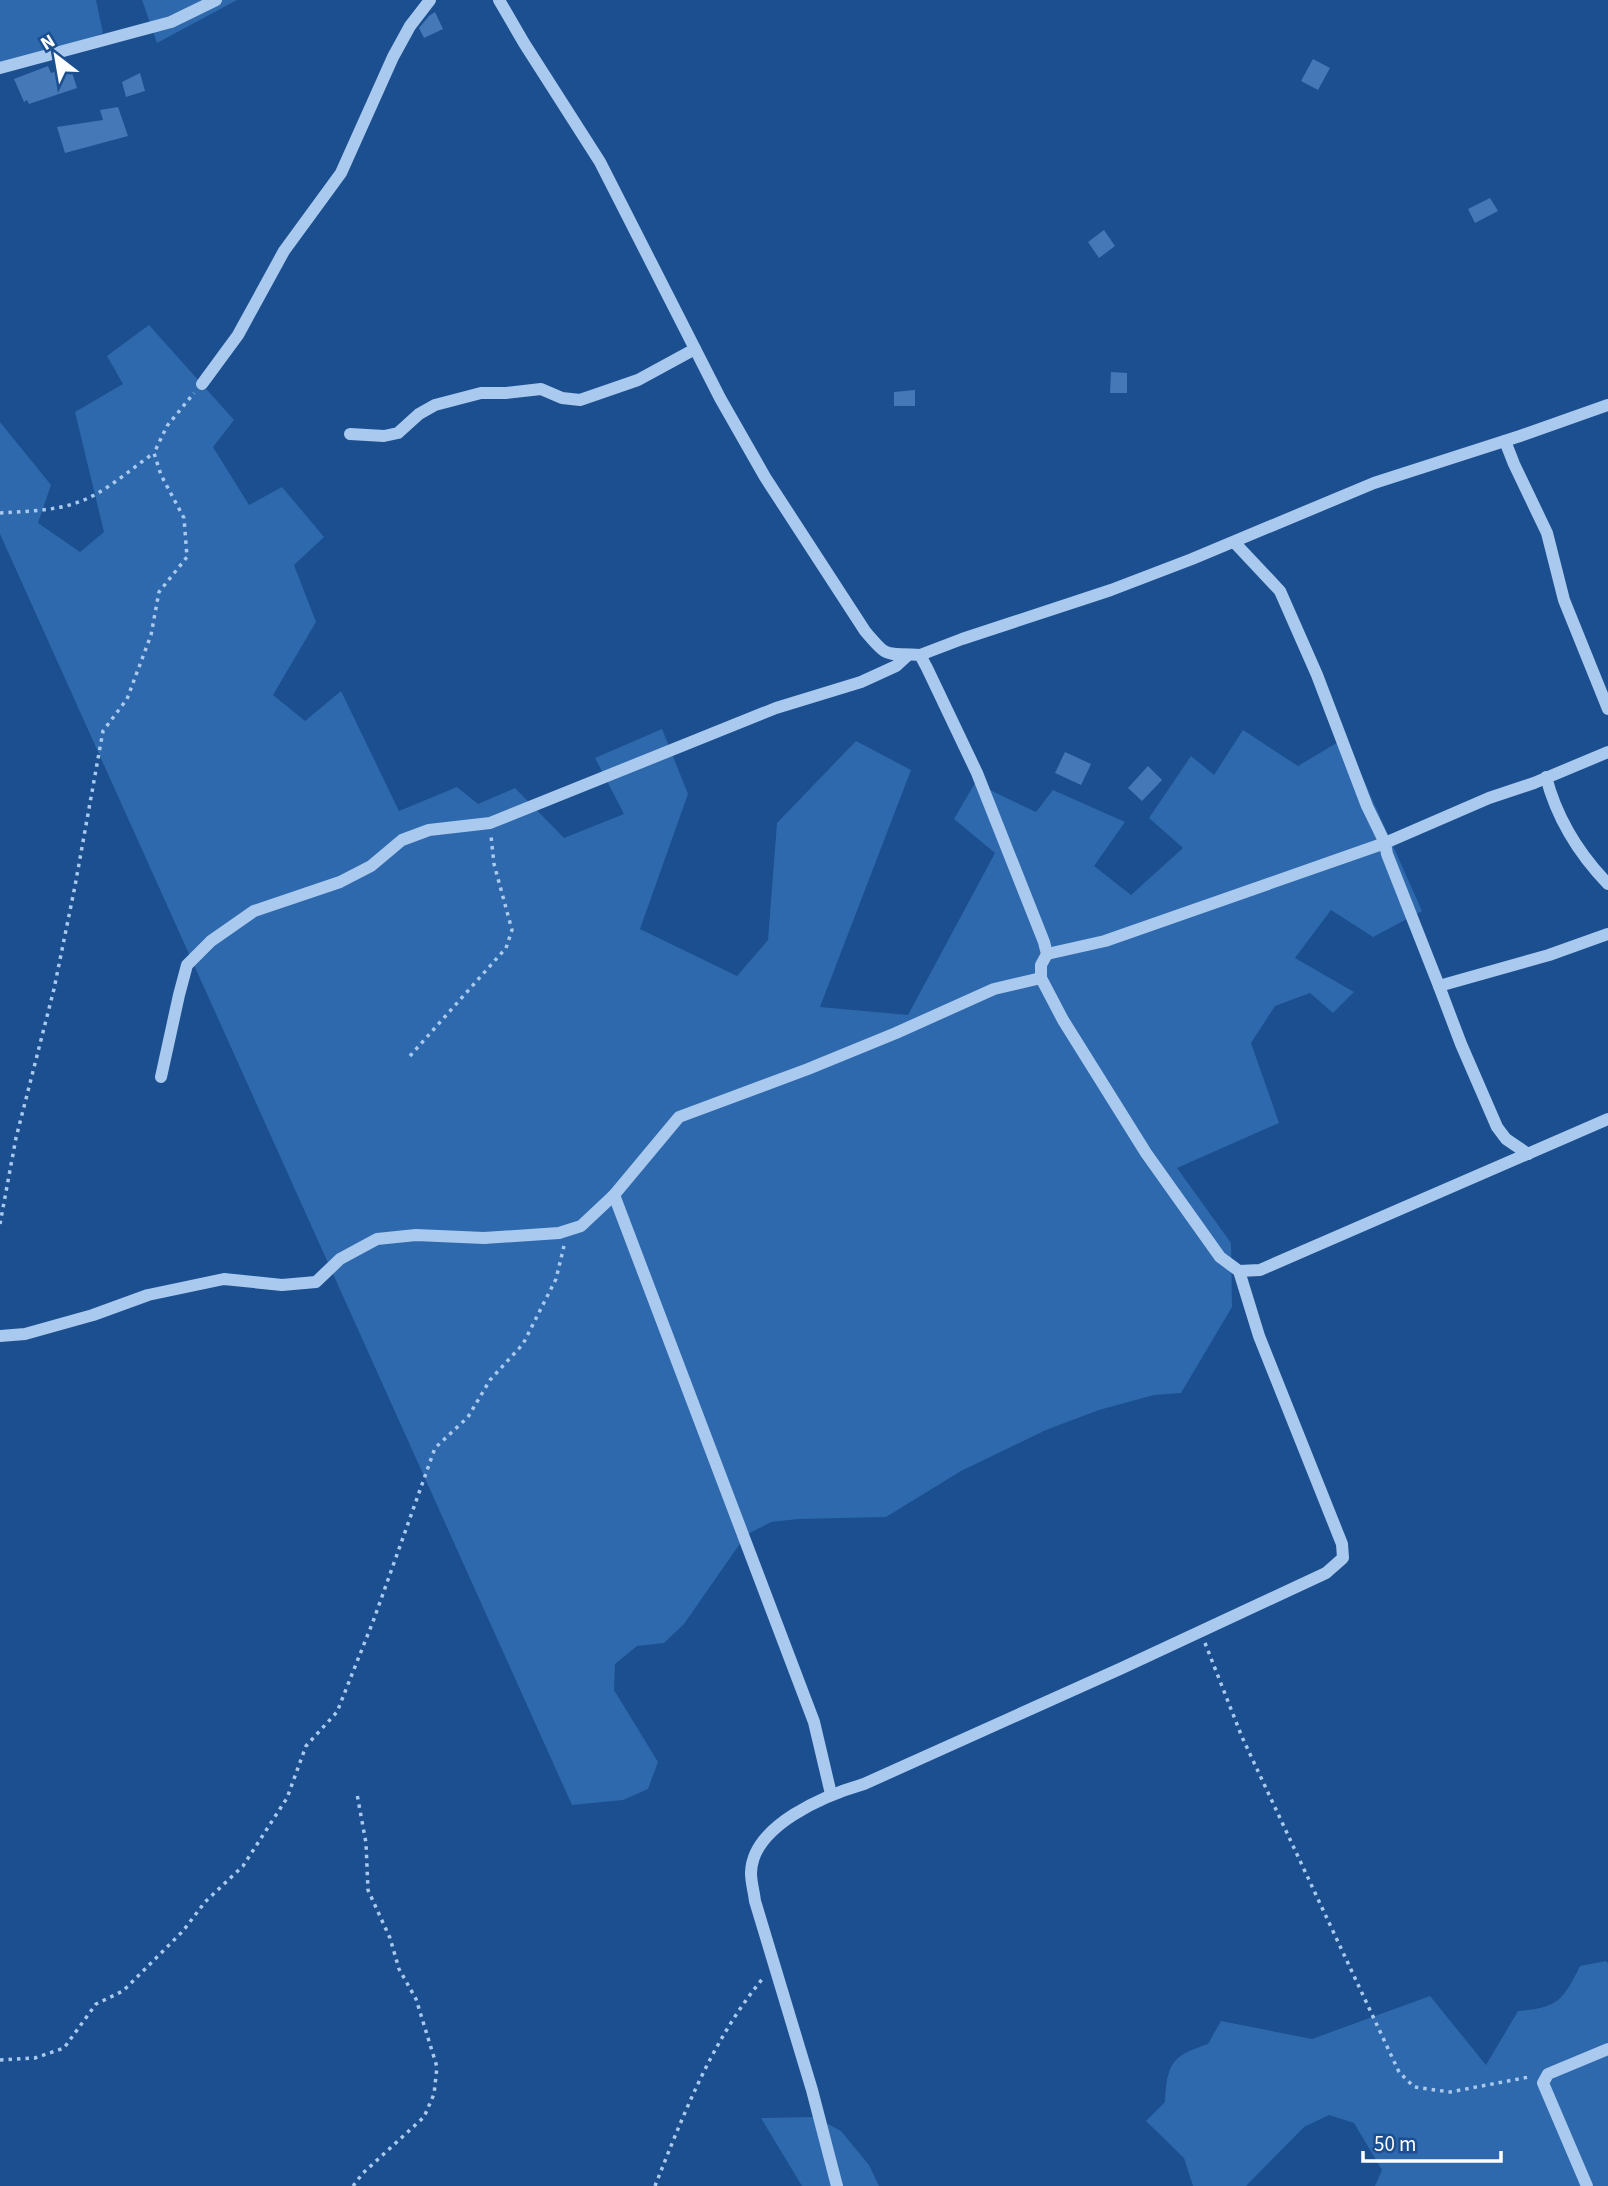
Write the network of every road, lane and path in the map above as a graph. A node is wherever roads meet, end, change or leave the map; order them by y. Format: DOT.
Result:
graph roads {
  1 [pos="216,0"];
  2 [pos="430,0"];
  3 [pos="499,0"];
  4 [pos="0,68"];
  5 [pos="695,349"];
  6 [pos="202,384"];
  7 [pos="1608,405"];
  8 [pos="349,434"];
  9 [pos="1505,441"];
  10 [pos="154,453"];
  11 [pos="0,513"];
  12 [pos="1234,542"];
  13 [pos="914,655"];
  14 [pos="1608,709"];
  15 [pos="1608,752"];
  16 [pos="1546,777"];
  17 [pos="490,823"];
  18 [pos="1385,843"];
  19 [pos="1608,884"];
  20 [pos="1608,934"];
  21 [pos="1047,954"];
  22 [pos="1041,978"];
  23 [pos="1439,986"];
  24 [pos="410,1056"];
  25 [pos="161,1077"];
  26 [pos="1608,1119"];
  27 [pos="1528,1154"];
  28 [pos="614,1195"];
  29 [pos="0,1224"];
  30 [pos="568,1230"];
  31 [pos="1239,1271"];
  32 [pos="0,1336"];
  33 [pos="1200,1632"];
  34 [pos="357,1794"];
  35 [pos="831,1794"];
  36 [pos="774,1964"];
  37 [pos="1608,2049"];
  38 [pos="0,2060"];
  39 [pos="1548,2074"];
  40 [pos="353,2186"];
  41 [pos="655,2186"];
  42 [pos="837,2186"];
  43 [pos="1587,2186"];
  1 -- 4 [label="street"];
  2 -- 6 [label="street"];
  3 -- 5 [label="street"];
  5 -- 8 [label="street"];
  5 -- 13 [label="street"];
  6 -- 10 [label="path"];
  7 -- 9 [label="street"];
  9 -- 12 [label="street"];
  9 -- 14 [label="street"];
  10 -- 11 [label="path"];
  10 -- 29 [label="path"];
  12 -- 13 [label="street"];
  12 -- 18 [label="street"];
  13 -- 17 [label="street"];
  13 -- 21 [label="street"];
  15 -- 16 [label="street"];
  16 -- 18 [label="street"];
  16 -- 19 [label="street"];
  17 -- 24 [label="path"];
  17 -- 25 [label="street"];
  18 -- 21 [label="street"];
  18 -- 23 [label="street"];
  20 -- 23 [label="street"];
  21 -- 22 [label="street"];
  22 -- 28 [label="street"];
  22 -- 31 [label="street"];
  23 -- 27 [label="street"];
  26 -- 27 [label="street"];
  27 -- 31 [label="street"];
  28 -- 30 [label="street"];
  28 -- 35 [label="street"];
  30 -- 32 [label="street"];
  30 -- 38 [label="path"];
  31 -- 33 [label="street"];
  33 -- 35 [label="street"];
  33 -- 39 [label="path"];
  34 -- 40 [label="path"];
  35 -- 36 [label="street"];
  36 -- 41 [label="path"];
  36 -- 42 [label="street"];
  37 -- 39 [label="street"];
  39 -- 43 [label="street"];
}
